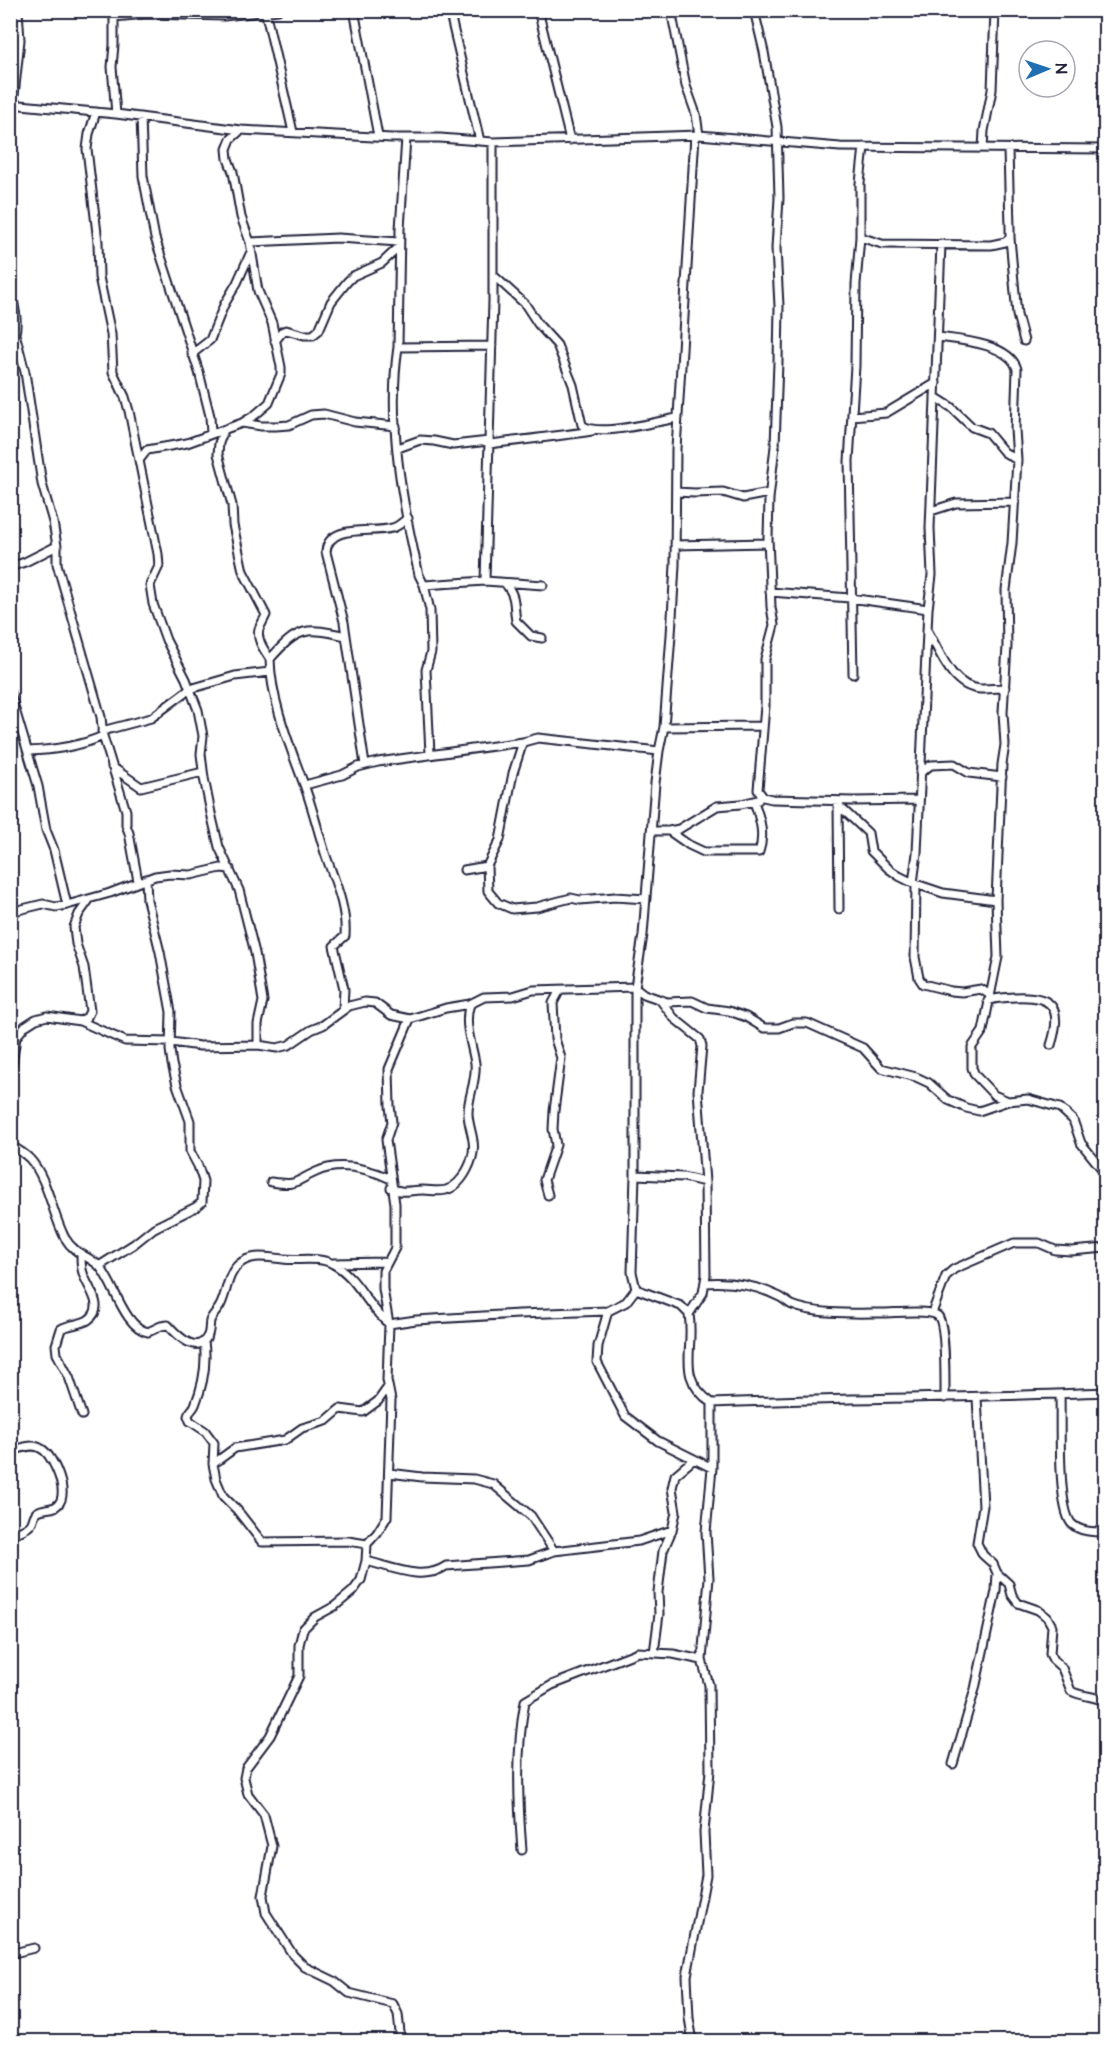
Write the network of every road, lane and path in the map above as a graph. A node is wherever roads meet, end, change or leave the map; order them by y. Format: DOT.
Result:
graph roads {
  1 [pos="18,10"];
  2 [pos="278,10"];
  3 [pos="354,10"];
  4 [pos="449,10"];
  5 [pos="538,10"];
  6 [pos="672,10"];
  7 [pos="754,10"];
  8 [pos="995,10"];
  9 [pos="265,12"];
  10 [pos="114,14"];
  11 [pos="12,105"];
  12 [pos="96,112"];
  13 [pos="116,114"];
  14 [pos="141,117"];
  15 [pos="241,130"];
  16 [pos="292,132"];
  17 [pos="697,135"];
  18 [pos="378,136"];
  19 [pos="406,138"];
  20 [pos="570,140"];
  21 [pos="480,141"];
  22 [pos="493,142"];
  23 [pos="778,142"];
  24 [pos="864,147"];
  25 [pos="983,148"];
  26 [pos="1008,149"];
  27 [pos="1106,149"];
  28 [pos="860,237"];
  29 [pos="1010,237"];
  30 [pos="250,242"];
  31 [pos="941,244"];
  32 [pos="399,245"];
  33 [pos="251,251"];
  34 [pos="494,275"];
  35 [pos="10,289"];
  36 [pos="16,337"];
  37 [pos="938,337"];
  38 [pos="275,341"];
  39 [pos="1024,341"];
  40 [pos="10,345"];
  41 [pos="492,346"];
  42 [pos="398,347"];
  43 [pos="192,354"];
  44 [pos="936,383"];
  45 [pos="935,397"];
  46 [pos="852,416"];
  47 [pos="678,418"];
  48 [pos="242,423"];
  49 [pos="396,426"];
  50 [pos="224,430"];
  51 [pos="592,431"];
  52 [pos="211,434"];
  53 [pos="489,443"];
  54 [pos="398,448"];
  55 [pos="140,459"];
  56 [pos="1017,460"];
  57 [pos="676,492"];
  58 [pos="769,493"];
  59 [pos="1015,502"];
  60 [pos="931,512"];
  61 [pos="408,518"];
  62 [pos="768,543"];
  63 [pos="675,545"];
  64 [pos="57,546"];
  65 [pos="10,567"];
  66 [pos="484,581"];
  67 [pos="505,582"];
  68 [pos="424,585"];
  69 [pos="543,585"];
  70 [pos="770,592"];
  71 [pos="850,597"];
  72 [pos="928,609"];
  73 [pos="927,630"];
  74 [pos="346,636"];
  75 [pos="542,638"];
  76 [pos="270,659"];
  77 [pos="270,672"];
  78 [pos="853,674"];
  79 [pos="1005,688"];
  80 [pos="190,689"];
  81 [pos="10,693"];
  82 [pos="762,726"];
  83 [pos="664,727"];
  84 [pos="103,733"];
  85 [pos="523,742"];
  86 [pos="28,751"];
  87 [pos="658,751"];
  88 [pos="429,754"];
  89 [pos="365,765"];
  90 [pos="112,767"];
  91 [pos="203,772"];
  92 [pos="920,773"];
  93 [pos="1002,777"];
  94 [pos="304,784"];
  95 [pos="763,797"];
  96 [pos="918,800"];
  97 [pos="754,802"];
  98 [pos="838,803"];
  99 [pos="651,831"];
  100 [pos="669,831"];
  101 [pos="487,866"];
  102 [pos="230,869"];
  103 [pos="464,870"];
  104 [pos="142,880"];
  105 [pos="915,884"];
  106 [pos="90,899"];
  107 [pos="646,899"];
  108 [pos="996,900"];
  109 [pos="67,905"];
  110 [pos="838,909"];
  111 [pos="10,912"];
  112 [pos="635,987"];
  113 [pos="560,990"];
  114 [pos="989,998"];
  115 [pos="661,1001"];
  116 [pos="470,1004"];
  117 [pos="343,1009"];
  118 [pos="410,1019"];
  119 [pos="80,1021"];
  120 [pos="171,1042"];
  121 [pos="258,1045"];
  122 [pos="1051,1045"];
  123 [pos="10,1081"];
  124 [pos="1008,1101"];
  125 [pos="10,1145"];
  126 [pos="1106,1174"];
  127 [pos="635,1175"];
  128 [pos="391,1179"];
  129 [pos="271,1182"];
  130 [pos="705,1182"];
  131 [pos="392,1188"];
  132 [pos="548,1195"];
  133 [pos="1106,1248"];
  134 [pos="81,1254"];
  135 [pos="386,1262"];
  136 [pos="333,1263"];
  137 [pos="99,1266"];
  138 [pos="705,1283"];
  139 [pos="636,1289"];
  140 [pos="608,1311"];
  141 [pos="932,1313"];
  142 [pos="689,1314"];
  143 [pos="389,1324"];
  144 [pos="204,1341"];
  145 [pos="388,1387"];
  146 [pos="1106,1392"];
  147 [pos="1060,1394"];
  148 [pos="945,1398"];
  149 [pos="977,1398"];
  150 [pos="712,1403"];
  151 [pos="81,1415"];
  152 [pos="10,1452"];
  153 [pos="694,1459"];
  154 [pos="213,1464"];
  155 [pos="712,1468"];
  156 [pos="389,1473"];
  157 [pos="672,1530"];
  158 [pos="1106,1532"];
  159 [pos="10,1536"];
  160 [pos="367,1544"];
  161 [pos="554,1551"];
  162 [pos="366,1561"];
  163 [pos="997,1573"];
  164 [pos="654,1653"];
  165 [pos="702,1660"];
  166 [pos="1106,1702"];
  167 [pos="953,1764"];
  168 [pos="522,1850"];
  169 [pos="34,1948"];
  170 [pos="10,1954"];
  171 [pos="401,2042"];
  172 [pos="693,2042"];
  1 -- 11 [label="street"];
  2 -- 9 [label="street"];
  3 -- 18 [label="street"];
  4 -- 21 [label="street"];
  5 -- 20 [label="street"];
  6 -- 17 [label="street"];
  7 -- 23 [label="street"];
  8 -- 25 [label="street"];
  9 -- 10 [label="street"];
  9 -- 16 [label="street"];
  10 -- 13 [label="street"];
  11 -- 12 [label="street"];
  12 -- 13 [label="street"];
  12 -- 55 [label="street"];
  13 -- 14 [label="street"];
  14 -- 15 [label="street"];
  14 -- 43 [label="street"];
  15 -- 16 [label="street"];
  15 -- 30 [label="street"];
  16 -- 18 [label="street"];
  17 -- 20 [label="street"];
  17 -- 23 [label="street"];
  17 -- 47 [label="street"];
  18 -- 19 [label="street"];
  19 -- 21 [label="street"];
  19 -- 32 [label="street"];
  20 -- 22 [label="street"];
  21 -- 22 [label="street"];
  22 -- 34 [label="street"];
  23 -- 24 [label="street"];
  23 -- 58 [label="street"];
  24 -- 25 [label="street"];
  24 -- 28 [label="street"];
  25 -- 26 [label="street"];
  26 -- 27 [label="street"];
  26 -- 29 [label="street"];
  28 -- 31 [label="street"];
  28 -- 46 [label="street"];
  29 -- 31 [label="street"];
  29 -- 39 [label="street"];
  30 -- 32 [label="street"];
  30 -- 33 [label="street"];
  31 -- 37 [label="street"];
  32 -- 38 [label="street"];
  32 -- 42 [label="street"];
  33 -- 38 [label="street"];
  33 -- 43 [label="street"];
  34 -- 41 [label="street"];
  34 -- 51 [label="street"];
  35 -- 36 [label="street"];
  36 -- 40 [label="street"];
  36 -- 64 [label="street"];
  37 -- 44 [label="street"];
  37 -- 56 [label="street"];
  38 -- 48 [label="street"];
  41 -- 42 [label="street"];
  41 -- 53 [label="street"];
  42 -- 49 [label="street"];
  43 -- 52 [label="street"];
  44 -- 45 [label="street"];
  44 -- 46 [label="street"];
  45 -- 56 [label="street"];
  45 -- 60 [label="street"];
  46 -- 71 [label="street"];
  47 -- 51 [label="street"];
  47 -- 57 [label="street"];
  48 -- 49 [label="street"];
  48 -- 50 [label="street"];
  49 -- 54 [label="street"];
  50 -- 52 [label="street"];
  50 -- 76 [label="street"];
  51 -- 53 [label="street"];
  52 -- 55 [label="street"];
  53 -- 54 [label="street"];
  53 -- 66 [label="street"];
  54 -- 61 [label="street"];
  55 -- 80 [label="street"];
  56 -- 59 [label="street"];
  57 -- 58 [label="street"];
  57 -- 63 [label="street"];
  58 -- 62 [label="street"];
  59 -- 60 [label="street"];
  59 -- 79 [label="street"];
  60 -- 72 [label="street"];
  61 -- 68 [label="street"];
  61 -- 74 [label="street"];
  62 -- 63 [label="street"];
  62 -- 70 [label="street"];
  63 -- 83 [label="street"];
  64 -- 65 [label="street"];
  64 -- 84 [label="street"];
  66 -- 67 [label="street"];
  66 -- 68 [label="street"];
  67 -- 69 [label="street"];
  67 -- 75 [label="street"];
  68 -- 88 [label="street"];
  70 -- 71 [label="street"];
  70 -- 82 [label="street"];
  71 -- 72 [label="street"];
  71 -- 78 [label="street"];
  72 -- 73 [label="street"];
  73 -- 79 [label="street"];
  73 -- 92 [label="street"];
  74 -- 76 [label="street"];
  74 -- 89 [label="street"];
  76 -- 77 [label="street"];
  77 -- 80 [label="street"];
  77 -- 94 [label="street"];
  79 -- 93 [label="street"];
  80 -- 84 [label="street"];
  80 -- 91 [label="street"];
  81 -- 86 [label="street"];
  82 -- 83 [label="street"];
  82 -- 95 [label="street"];
  83 -- 87 [label="street"];
  84 -- 86 [label="street"];
  84 -- 90 [label="street"];
  85 -- 87 [label="street"];
  85 -- 88 [label="street"];
  85 -- 101 [label="street"];
  86 -- 109 [label="street"];
  87 -- 99 [label="street"];
  88 -- 89 [label="street"];
  89 -- 94 [label="street"];
  90 -- 91 [label="street"];
  90 -- 104 [label="street"];
  91 -- 102 [label="street"];
  92 -- 93 [label="street"];
  92 -- 96 [label="street"];
  93 -- 108 [label="street"];
  94 -- 117 [label="street"];
  95 -- 97 [label="street"];
  95 -- 98 [label="street"];
  96 -- 98 [label="street"];
  96 -- 105 [label="street"];
  97 -- 100 [label="street"];
  97 -- 100 [label="street"];
  98 -- 105 [label="street"];
  98 -- 110 [label="street"];
  99 -- 100 [label="street"];
  99 -- 107 [label="street"];
  101 -- 103 [label="street"];
  101 -- 107 [label="street"];
  102 -- 104 [label="street"];
  102 -- 121 [label="street"];
  104 -- 106 [label="street"];
  104 -- 120 [label="street"];
  105 -- 108 [label="street"];
  105 -- 114 [label="street"];
  106 -- 109 [label="street"];
  106 -- 119 [label="street"];
  107 -- 112 [label="street"];
  108 -- 114 [label="street"];
  109 -- 111 [label="street"];
  112 -- 113 [label="street"];
  112 -- 115 [label="street"];
  112 -- 127 [label="street"];
  113 -- 116 [label="street"];
  113 -- 132 [label="street"];
  114 -- 122 [label="street"];
  114 -- 124 [label="street"];
  115 -- 124 [label="street"];
  115 -- 130 [label="street"];
  116 -- 118 [label="street"];
  116 -- 131 [label="street"];
  117 -- 118 [label="street"];
  117 -- 121 [label="street"];
  118 -- 128 [label="street"];
  119 -- 120 [label="street"];
  119 -- 123 [label="street"];
  120 -- 121 [label="street"];
  120 -- 137 [label="street"];
  124 -- 126 [label="street"];
  125 -- 134 [label="street"];
  127 -- 130 [label="street"];
  127 -- 139 [label="street"];
  128 -- 129 [label="street"];
  128 -- 131 [label="street"];
  130 -- 138 [label="street"];
  131 -- 135 [label="street"];
  133 -- 141 [label="street"];
  134 -- 137 [label="street"];
  134 -- 151 [label="street"];
  135 -- 136 [label="street"];
  135 -- 143 [label="street"];
  136 -- 143 [label="street"];
  136 -- 144 [label="street"];
  137 -- 144 [label="street"];
  138 -- 141 [label="street"];
  138 -- 142 [label="street"];
  139 -- 140 [label="street"];
  139 -- 142 [label="street"];
  140 -- 143 [label="street"];
  140 -- 153 [label="street"];
  141 -- 148 [label="street"];
  142 -- 150 [label="street"];
  143 -- 145 [label="street"];
  144 -- 154 [label="street"];
  145 -- 154 [label="street"];
  145 -- 156 [label="street"];
  146 -- 147 [label="street"];
  147 -- 149 [label="street"];
  147 -- 158 [label="street"];
  148 -- 149 [label="street"];
  148 -- 150 [label="street"];
  149 -- 163 [label="street"];
  150 -- 155 [label="street"];
  152 -- 159 [label="street"];
  153 -- 155 [label="street"];
  153 -- 157 [label="street"];
  154 -- 160 [label="street"];
  155 -- 165 [label="street"];
  156 -- 160 [label="street"];
  156 -- 161 [label="street"];
  157 -- 161 [label="street"];
  157 -- 164 [label="street"];
  160 -- 162 [label="street"];
  161 -- 162 [label="street"];
  162 -- 171 [label="street"];
  163 -- 166 [label="street"];
  163 -- 167 [label="street"];
  164 -- 165 [label="street"];
  164 -- 168 [label="street"];
  165 -- 172 [label="street"];
  169 -- 170 [label="street"];
}
